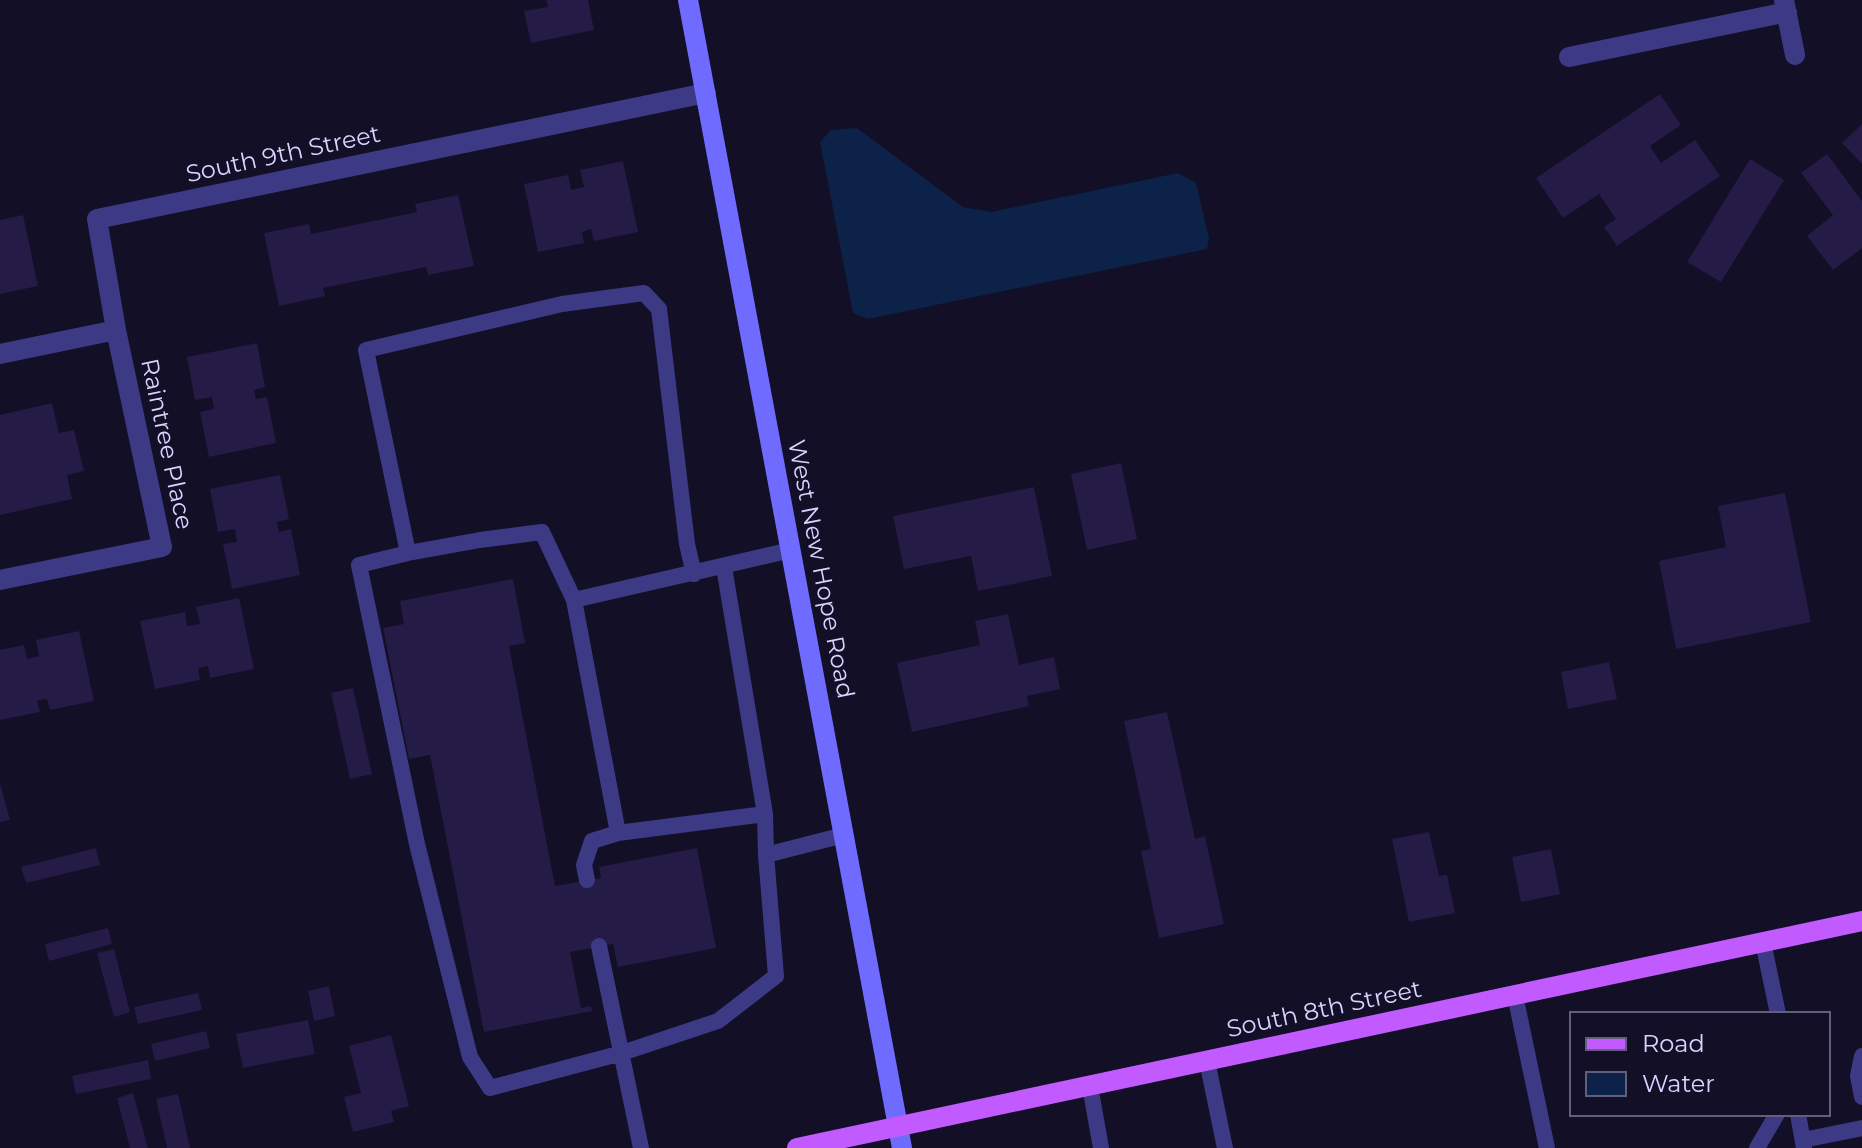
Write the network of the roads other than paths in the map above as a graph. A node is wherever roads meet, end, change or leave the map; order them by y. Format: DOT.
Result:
graph roads {
  1 [pos="688,0"];
  2 [pos="1786,6"];
  3 [pos="1795,55"];
  4 [pos="1569,57"];
  5 [pos="706,93"];
  6 [pos="116,330"];
  7 [pos="0,354"];
  8 [pos="791,550"];
  9 [pos="408,553"];
  10 [pos="724,567"];
  11 [pos="694,574"];
  12 [pos="0,580"];
  13 [pos="574,600"];
  14 [pos="765,814"];
  15 [pos="618,833"];
  16 [pos="844,835"];
  17 [pos="766,855"];
  18 [pos="587,880"];
  19 [pos="1862,921"];
  20 [pos="1763,942"];
  21 [pos="599,946"];
  22 [pos="1515,995"];
  23 [pos="1778,1012"];
  24 [pos="622,1053"];
  25 [pos="1862,1056"];
  26 [pos="1207,1061"];
  27 [pos="1090,1086"];
  28 [pos="1862,1097"];
  29 [pos="1776,1116"];
  30 [pos="1798,1116"];
  31 [pos="898,1127"];
  32 [pos="1862,1128"];
  33 [pos="1803,1144"];
  34 [pos="641,1148"];
  35 [pos="797,1148"];
  36 [pos="902,1148"];
  37 [pos="1101,1148"];
  38 [pos="1225,1148"];
  39 [pos="1547,1148"];
  40 [pos="1757,1148"];
  1 -- 5 [label="main road, West New Hope Road"];
  2 -- 3 [label="street"];
  2 -- 4 [label="street"];
  5 -- 6 [label="street, South 9th Street"];
  5 -- 8 [label="main road, West New Hope Road"];
  6 -- 7 [label="street"];
  6 -- 12 [label="street, Raintree Place"];
  8 -- 10 [label="lane"];
  8 -- 16 [label="main road, West New Hope Road"];
  9 -- 11 [label="lane"];
  9 -- 13 [label="lane"];
  9 -- 24 [label="lane"];
  10 -- 11 [label="lane"];
  10 -- 14 [label="lane"];
  11 -- 13 [label="lane"];
  13 -- 15 [label="lane"];
  14 -- 15 [label="lane"];
  14 -- 17 [label="lane"];
  15 -- 18 [label="lane"];
  16 -- 17 [label="lane"];
  16 -- 31 [label="main road, West New Hope Road"];
  17 -- 24 [label="lane"];
  19 -- 20 [label="main road, South 8th Street"];
  20 -- 22 [label="main road, South 8th Street"];
  20 -- 23 [label="lane"];
  21 -- 24 [label="lane"];
  22 -- 26 [label="main road, South 8th Street"];
  22 -- 39 [label="lane"];
  24 -- 34 [label="lane"];
  25 -- 28 [label="lane"];
  26 -- 27 [label="main road, South 8th Street"];
  26 -- 38 [label="lane"];
  27 -- 31 [label="main road, South 8th Street"];
  27 -- 37 [label="lane"];
  29 -- 40 [label="lane"];
  30 -- 33 [label="lane"];
  31 -- 35 [label="main road, South 8th Street"];
  31 -- 36 [label="main road, West New Hope Road"];
  32 -- 33 [label="lane"];
}
